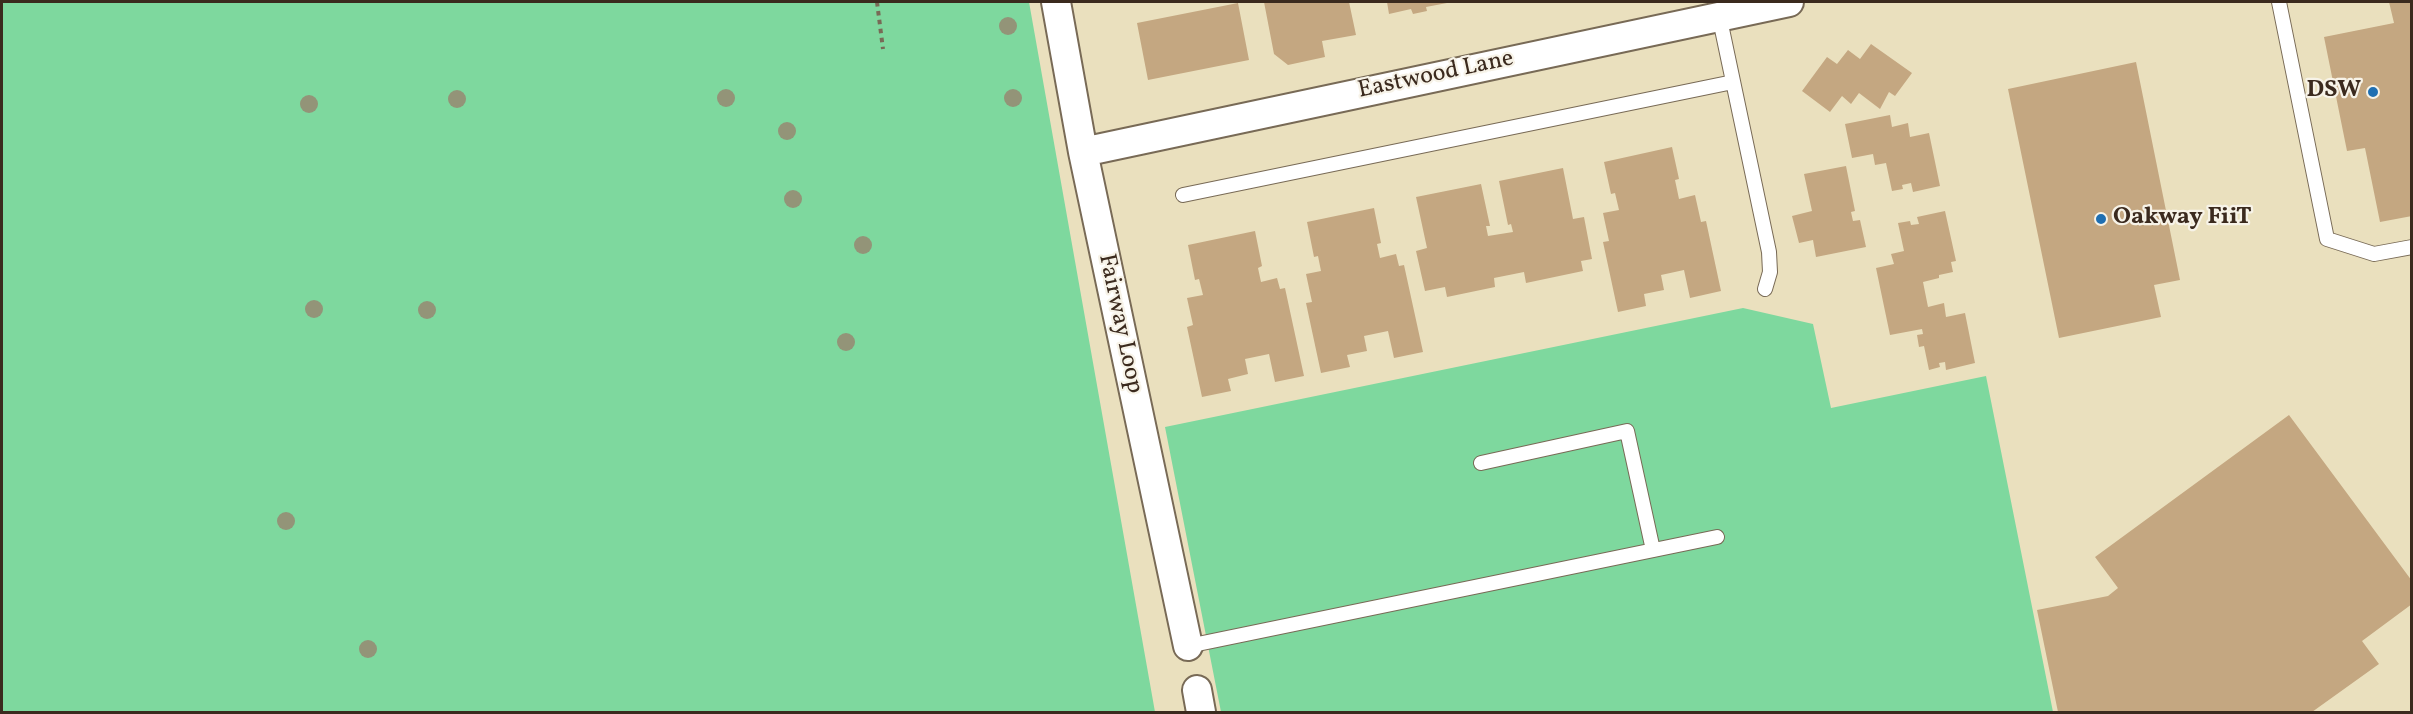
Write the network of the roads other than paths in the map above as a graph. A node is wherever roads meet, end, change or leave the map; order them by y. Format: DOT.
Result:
graph roads {
  1 [pos="1056,2"];
  2 [pos="1789,2"];
  3 [pos="2279,2"];
  4 [pos="1719,15"];
  5 [pos="1733,82"];
  6 [pos="1083,152"];
  7 [pos="1183,195"];
  8 [pos="2412,247"];
  9 [pos="1765,289"];
  10 [pos="1481,463"];
  11 [pos="1717,537"];
  12 [pos="1653,550"];
  13 [pos="1188,646"];
  1 -- 6 [label="street, Fairway Loop"];
  2 -- 4 [label="street, Eastwood Lane"];
  3 -- 8 [label="lane"];
  4 -- 5 [label="lane"];
  4 -- 6 [label="street, Eastwood Lane"];
  5 -- 7 [label="lane"];
  5 -- 9 [label="lane"];
  6 -- 13 [label="street, Fairway Loop"];
  10 -- 12 [label="lane"];
  11 -- 12 [label="lane"];
  12 -- 13 [label="lane"];
}
